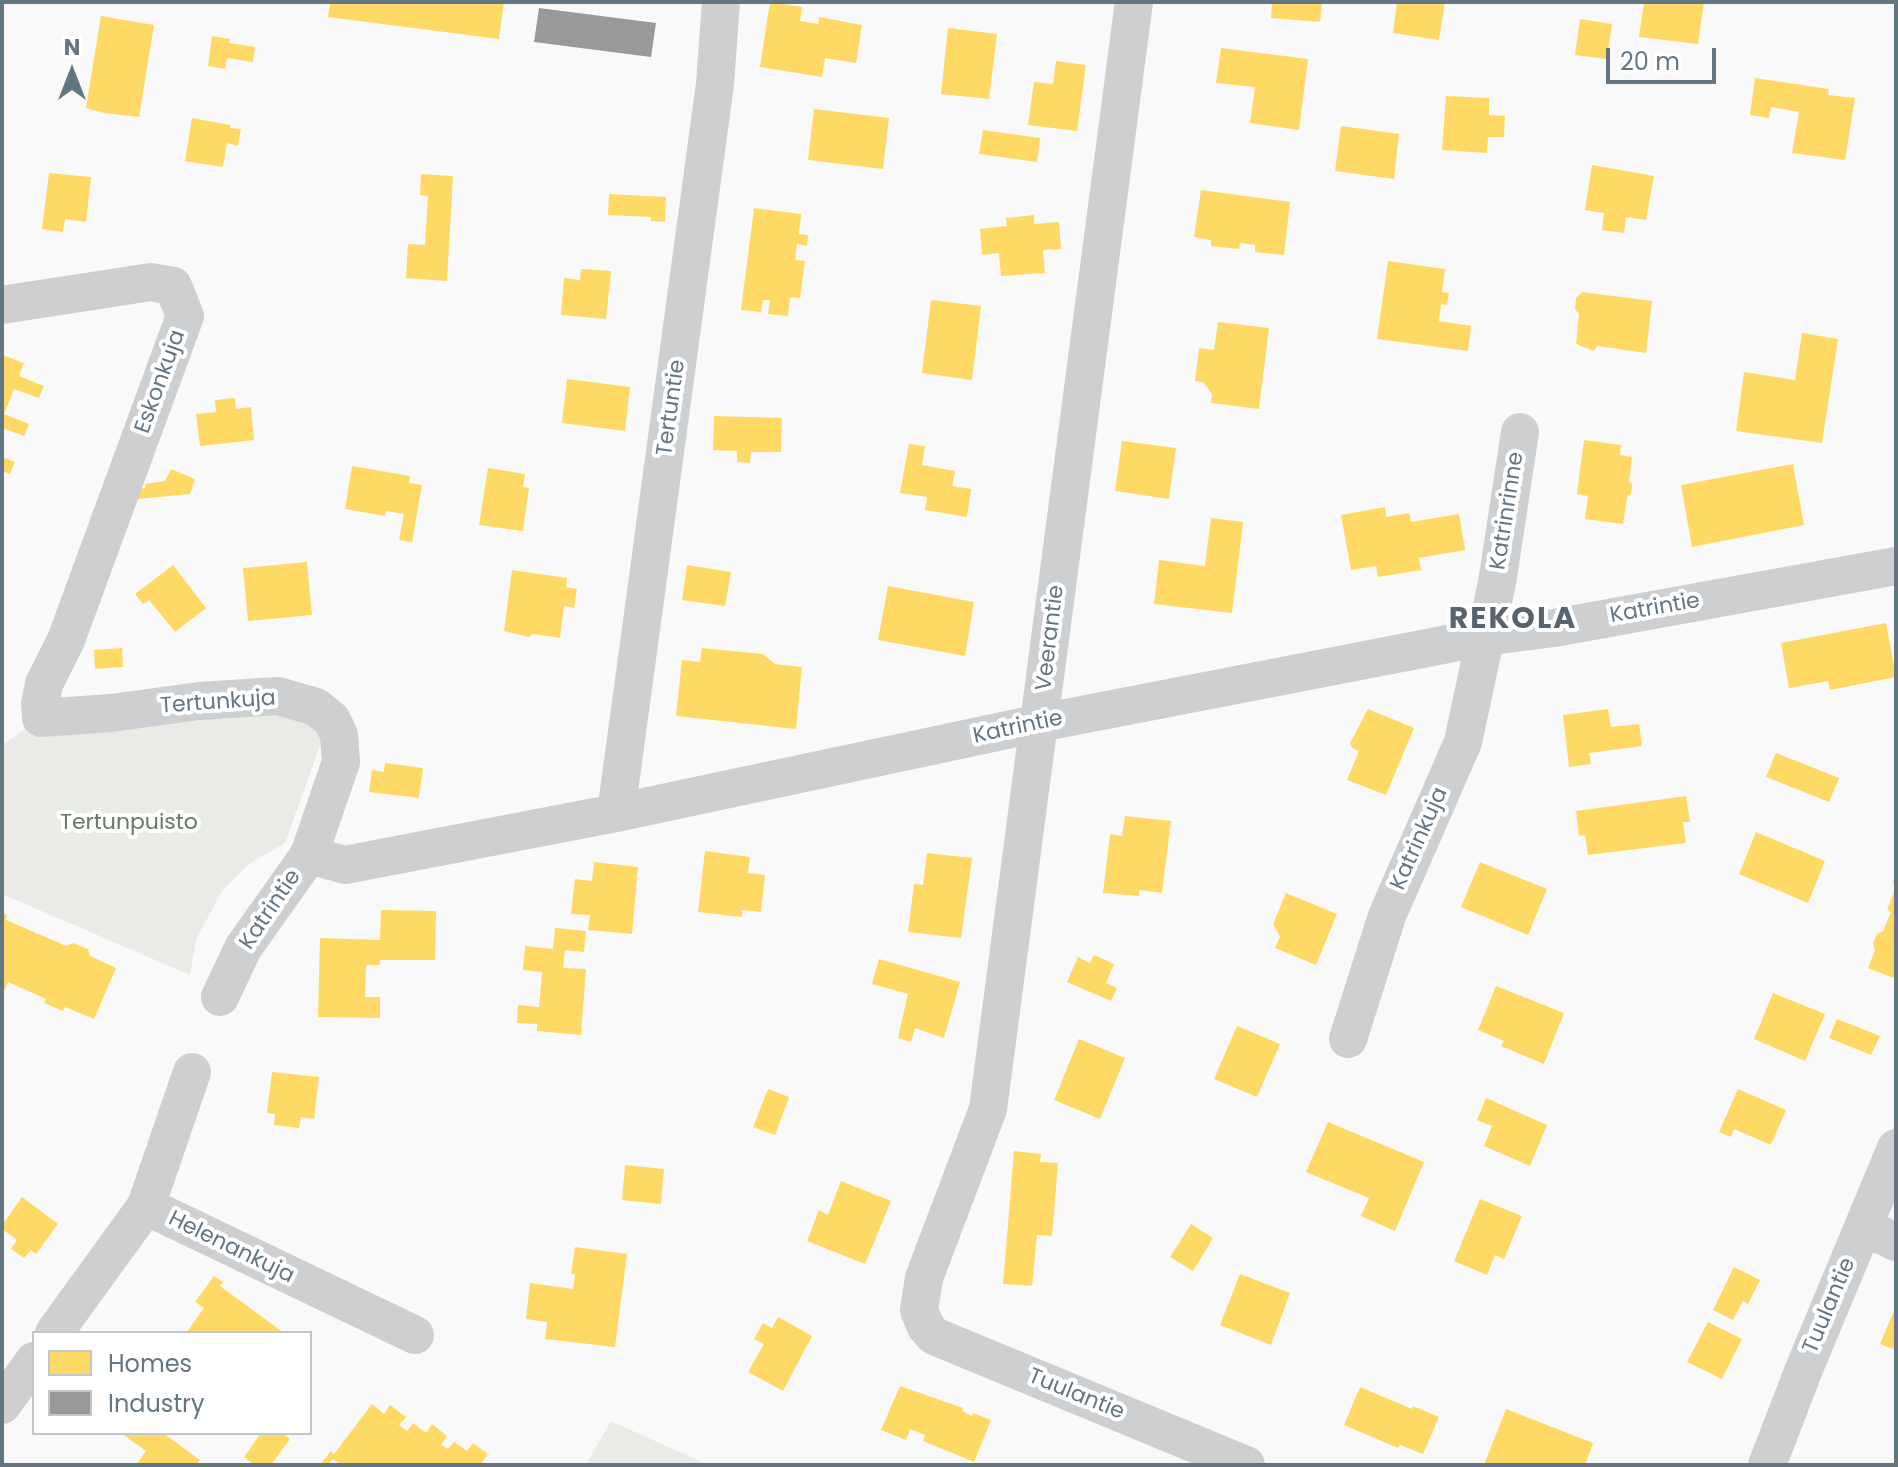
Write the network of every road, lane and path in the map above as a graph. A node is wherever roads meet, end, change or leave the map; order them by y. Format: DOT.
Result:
graph roads {
  1 [pos="721,2"];
  2 [pos="1134,2"];
  3 [pos="2,305"];
  4 [pos="1520,432"];
  5 [pos="1896,566"];
  6 [pos="1484,637"];
  7 [pos="66,640"];
  8 [pos="1040,723"];
  9 [pos="616,813"];
  10 [pos="309,855"];
  11 [pos="220,997"];
  12 [pos="1348,1039"];
  13 [pos="192,1072"];
  14 [pos="1896,1148"];
  15 [pos="146,1206"];
  16 [pos="1880,1234"];
  17 [pos="919,1310"];
  18 [pos="55,1331"];
  19 [pos="415,1335"];
  20 [pos="32,1364"];
  21 [pos="2,1405"];
  22 [pos="1246,1465"];
  23 [pos="1767,1465"];
  1 -- 9 [label="street, Tertuntie"];
  2 -- 8 [label="street, Veerantie"];
  3 -- 7 [label="street, Eskonkuja"];
  4 -- 6 [label="street, Katrinrinne"];
  5 -- 6 [label="street, Katrintie"];
  6 -- 8 [label="street, Katrintie"];
  6 -- 12 [label="street, Katrinkuja"];
  7 -- 10 [label="street, Tertunkuja"];
  8 -- 9 [label="street, Katrintie"];
  8 -- 17 [label="street, Veerantie"];
  9 -- 10 [label="street, Katrintie"];
  10 -- 11 [label="street, Katrintie"];
  13 -- 15 [label="street"];
  14 -- 16 [label="street, Tuulantie"];
  15 -- 18 [label="street, Helenankuja"];
  15 -- 19 [label="street, Helenankuja"];
  16 -- 23 [label="street, Tuulantie"];
  17 -- 22 [label="street, Tuulantie"];
  20 -- 21 [label="street"];
}
